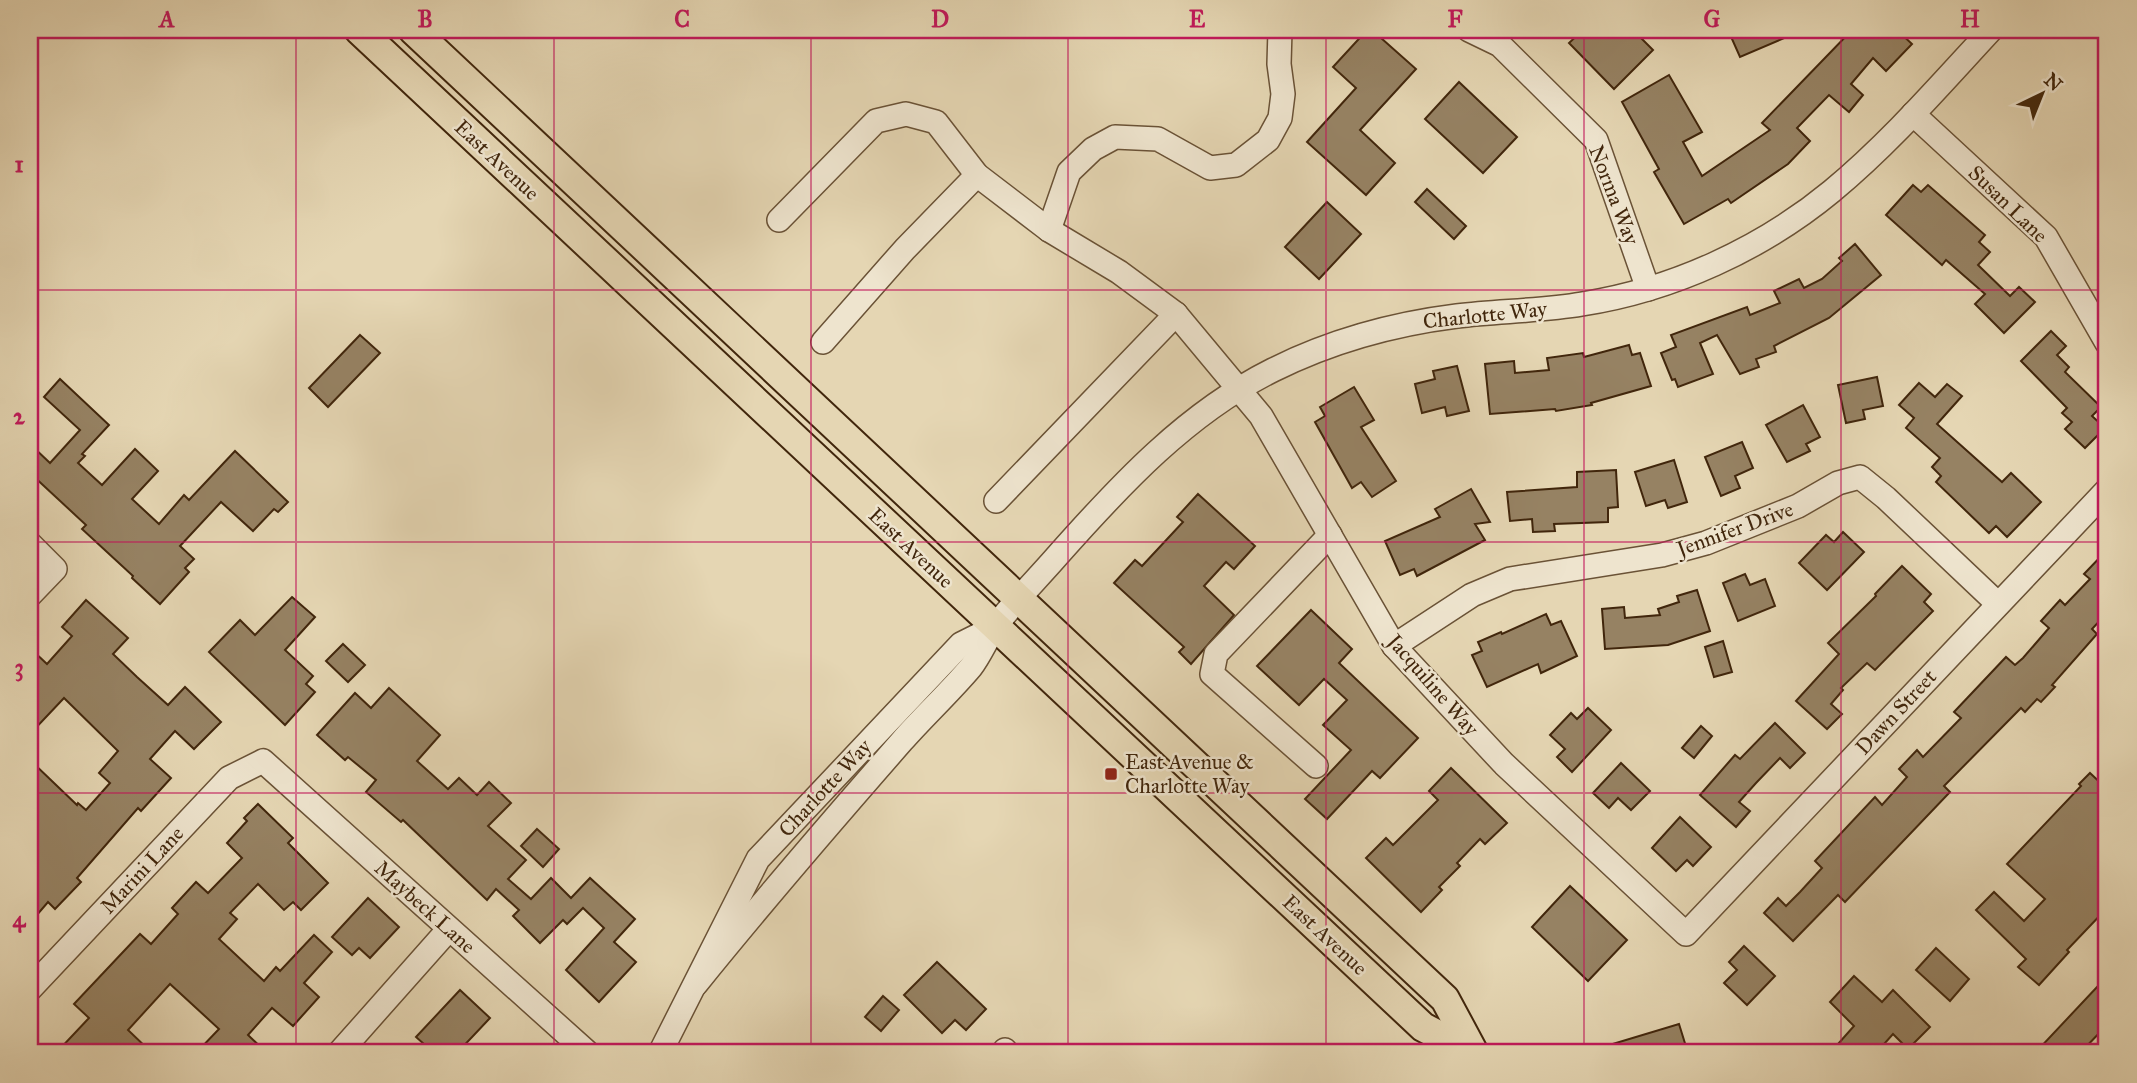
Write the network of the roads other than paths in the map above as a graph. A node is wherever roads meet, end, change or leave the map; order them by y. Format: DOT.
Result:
graph roads {
  1 [pos="359,30"];
  2 [pos="413,30"];
  3 [pos="1280,30"];
  4 [pos="1469,30"];
  5 [pos="1991,30"];
  6 [pos="1913,114"];
  7 [pos="977,174"];
  8 [pos="779,220"];
  9 [pos="1049,230"];
  10 [pos="1648,289"];
  11 [pos="1176,314"];
  12 [pos="823,342"];
  13 [pos="2107,343"];
  14 [pos="1237,391"];
  15 [pos="2107,490"];
  16 [pos="996,501"];
  17 [pos="1330,535"];
  18 [pos="30,544"];
  19 [pos="30,596"];
  20 [pos="1018,600"];
  21 [pos="1998,604"];
  22 [pos="995,627"];
  23 [pos="1394,646"];
  24 [pos="262,761"];
  25 [pos="1315,766"];
  26 [pos="449,929"];
  27 [pos="1686,934"];
  28 [pos="30,989"];
  29 [pos="340,1053"];
  30 [pos="588,1053"];
  31 [pos="660,1053"];
  32 [pos="1473,1053"];
  1 -- 22 [label="main road, East Avenue"];
  2 -- 20 [label="main road, East Avenue"];
  3 -- 9 [label="street"];
  4 -- 10 [label="street, Norma Way"];
  5 -- 6 [label="street, Charlotte Way"];
  6 -- 10 [label="street, Charlotte Way"];
  6 -- 13 [label="street, Susan Lane"];
  7 -- 8 [label="street, Jacquiline Way"];
  7 -- 9 [label="street, Jacquiline Way"];
  7 -- 12 [label="street"];
  9 -- 11 [label="street, Jacquiline Way"];
  10 -- 14 [label="street, Charlotte Way"];
  11 -- 14 [label="street, Jacquiline Way"];
  11 -- 16 [label="street"];
  14 -- 17 [label="street, Jacquiline Way"];
  14 -- 20 [label="street, Charlotte Way"];
  15 -- 21 [label="street, Dawn Street"];
  17 -- 23 [label="street, Jacquiline Way"];
  17 -- 25 [label="street"];
  18 -- 19 [label="street"];
  20 -- 22 [label="street, Charlotte Way"];
  20 -- 32 [label="main road, East Avenue"];
  21 -- 23 [label="street, Jennifer Drive"];
  21 -- 27 [label="street, Dawn Street"];
  22 -- 31 [label="street, Charlotte Way"];
  22 -- 32 [label="main road, East Avenue"];
  23 -- 27 [label="street, Jacquiline Way"];
  24 -- 26 [label="street, Maybeck Lane"];
  24 -- 28 [label="street, Marini Lane"];
  26 -- 29 [label="street"];
  26 -- 30 [label="street, Maybeck Lane"];
}
